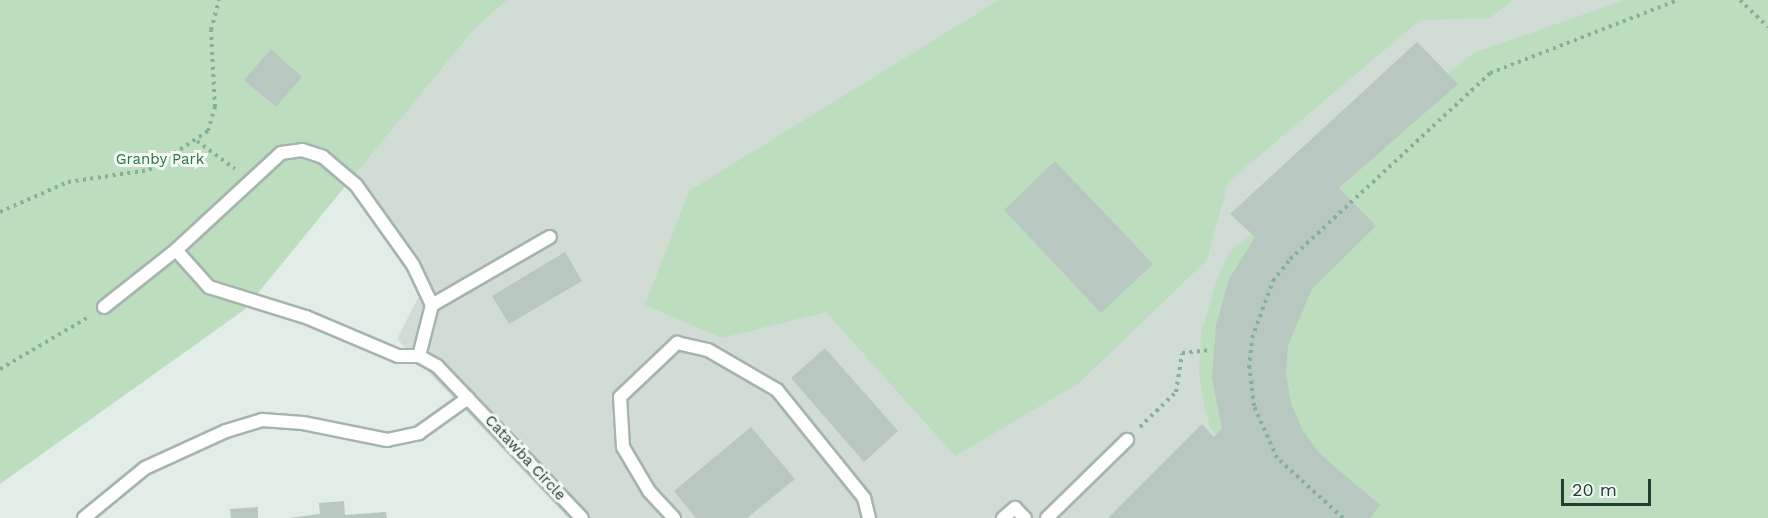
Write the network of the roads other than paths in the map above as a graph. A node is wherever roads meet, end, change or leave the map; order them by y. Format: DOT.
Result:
graph roads {
  1 [pos="550,237"];
  2 [pos="176,250"];
  3 [pos="432,305"];
  4 [pos="104,307"];
  5 [pos="419,356"];
  6 [pos="468,398"];
  7 [pos="1127,440"];
  8 [pos="84,518"];
  9 [pos="582,518"];
  10 [pos="674,518"];
  11 [pos="869,518"];
  12 [pos="1003,518"];
  13 [pos="1025,518"];
  14 [pos="1047,518"];
  1 -- 3 [label="lane"];
  2 -- 3 [label="lane"];
  2 -- 4 [label="lane"];
  2 -- 5 [label="lane"];
  3 -- 5 [label="lane"];
  5 -- 6 [label="lane, Catawba Circle"];
  6 -- 8 [label="lane"];
  6 -- 9 [label="lane, Catawba Circle"];
  7 -- 14 [label="lane"];
  10 -- 11 [label="lane"];
  12 -- 13 [label="lane"];
}
